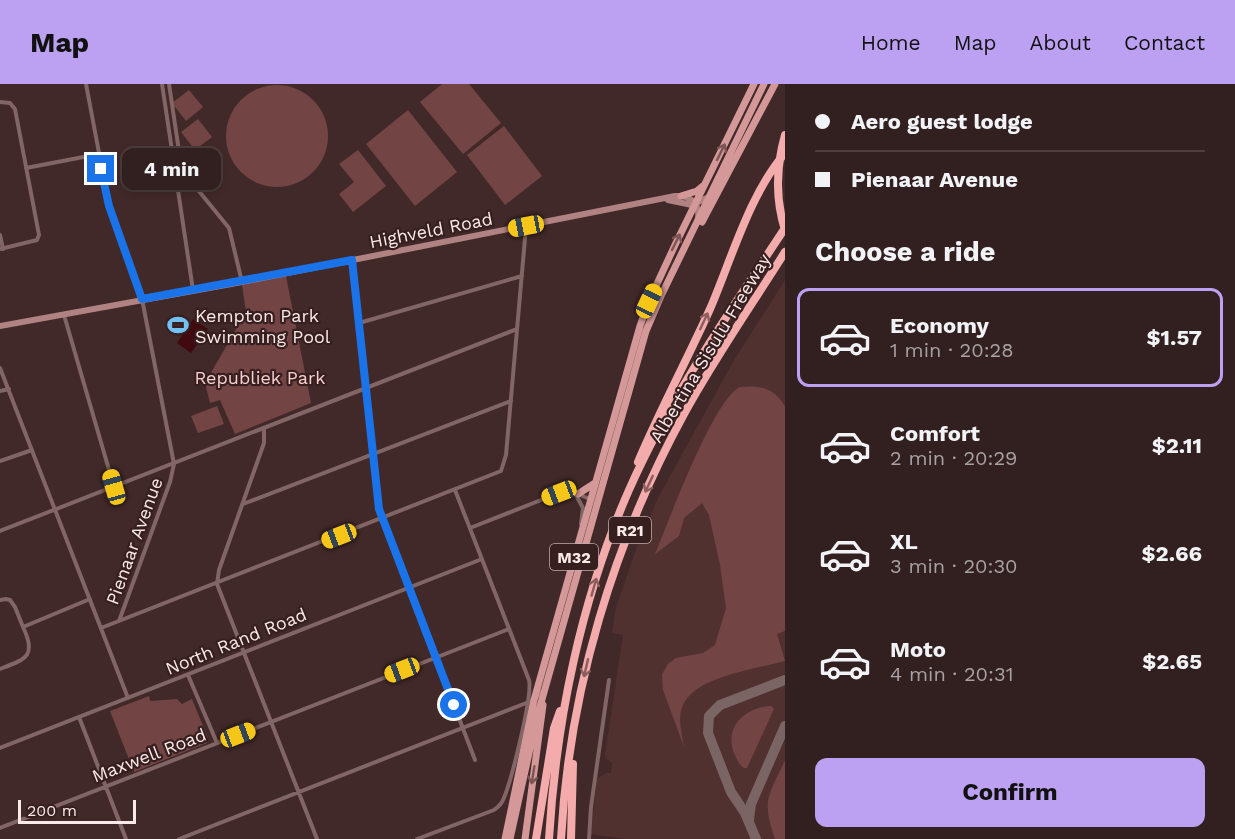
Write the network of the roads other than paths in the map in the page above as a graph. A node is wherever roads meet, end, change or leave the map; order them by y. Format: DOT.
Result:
graph roads {
  1 [pos="86,84"];
  2 [pos="162,84"];
  3 [pos="169,84"];
  4 [pos="754,84"];
  5 [pos="764,84"];
  6 [pos="775,84"];
  7 [pos="0,102"];
  8 [pos="785,135"];
  9 [pos="785,153"];
  10 [pos="99,154"];
  11 [pos="26,168"];
  12 [pos="707,181"];
  13 [pos="681,196"];
  14 [pos="709,196"];
  15 [pos="655,201"];
  16 [pos="695,204"];
  17 [pos="698,222"];
  18 [pos="526,226"];
  19 [pos="785,229"];
  20 [pos="0,235"];
  21 [pos="687,246"];
  22 [pos="2,249"];
  23 [pos="785,252"];
  24 [pos="352,260"];
  25 [pos="785,261"];
  26 [pos="522,276"];
  27 [pos="242,282"];
  28 [pos="193,290"];
  29 [pos="757,297"];
  30 [pos="142,299"];
  31 [pos="64,315"];
  32 [pos="358,323"];
  33 [pos="0,326"];
  34 [pos="517,329"];
  35 [pos="0,368"];
  36 [pos="365,388"];
  37 [pos="9,389"];
  38 [pos="0,391"];
  39 [pos="511,401"];
  40 [pos="264,428"];
  41 [pos="33,450"];
  42 [pos="373,455"];
  43 [pos="0,461"];
  44 [pos="174,464"];
  45 [pos="595,483"];
  46 [pos="114,487"];
  47 [pos="629,489"];
  48 [pos="455,490"];
  49 [pos="575,494"];
  50 [pos="591,499"];
  51 [pos="243,504"];
  52 [pos="597,505"];
  53 [pos="55,510"];
  54 [pos="382,519"];
  55 [pos="470,528"];
  56 [pos="0,531"];
  57 [pos="581,532"];
  58 [pos="482,559"];
  59 [pos="217,584"];
  60 [pos="409,588"];
  61 [pos="91,599"];
  62 [pos="0,600"];
  63 [pos="119,622"];
  64 [pos="23,627"];
  65 [pos="101,628"];
  66 [pos="509,629"];
  67 [pos="243,652"];
  68 [pos="435,658"];
  69 [pos="0,669"];
  70 [pos="188,675"];
  71 [pos="548,679"];
  72 [pos="609,680"];
  73 [pos="568,684"];
  74 [pos="543,696"];
  75 [pos="128,698"];
  76 [pos="531,701"];
  77 [pos="576,715"];
  78 [pos="79,717"];
  79 [pos="270,723"];
  80 [pos="462,727"];
  81 [pos="217,744"];
  82 [pos="0,748"];
  83 [pos="475,760"];
  84 [pos="105,787"];
  85 [pos="299,792"];
  86 [pos="0,828"];
  87 [pos="126,839"];
  88 [pos="179,839"];
  89 [pos="317,839"];
  90 [pos="417,839"];
  91 [pos="504,839"];
  92 [pos="510,839"];
  93 [pos="525,839"];
  94 [pos="536,839"];
  95 [pos="549,839"];
  96 [pos="561,839"];
  97 [pos="571,839"];
  98 [pos="589,839"];
  1 -- 10 [label="street, Pienaar Avenue"];
  2 -- 28 [label="street"];
  3 -- 27 [label="street"];
  12 -- 4 [label="main road, M32, one-way"];
  5 -- 14 [label="main road, M32"];
  6 -- 21 [label="main road"];
  7 -- 11 [label="street"];
  8 -- 19 [label="highway"];
  47 -- 9 [label="highway, one-way"];
  10 -- 11 [label="street"];
  10 -- 30 [label="street, Pienaar Avenue"];
  11 -- 22 [label="street"];
  12 -- 13 [label="main road"];
  12 -- 16 [label="main road, M32"];
  13 -- 15 [label="street, Highveld Road"];
  13 -- 16 [label="street"];
  14 -- 16 [label="street"];
  14 -- 17 [label="main road, M32"];
  15 -- 16 [label="street, Highveld Road"];
  15 -- 18 [label="street, Highveld Road"];
  16 -- 17 [label="street"];
  45 -- 16 [label="main road, M32, one-way"];
  17 -- 21 [label="main road, M32"];
  18 -- 24 [label="street, Highveld Road"];
  18 -- 26 [label="street"];
  19 -- 47 [label="highway, Albertina Sisulu Freeway / R21"];
  20 -- 22 [label="street"];
  21 -- 52 [label="main road, M32"];
  23 -- 29 [label="highway, Albertina Sisulu Freeway / R21"];
  24 -- 27 [label="street, Highveld Road"];
  24 -- 32 [label="street"];
  25 -- 29 [label="highway"];
  26 -- 32 [label="street"];
  26 -- 34 [label="street"];
  27 -- 28 [label="street, Highveld Road"];
  28 -- 30 [label="street, Highveld Road"];
  29 -- 77 [label="highway, Albertina Sisulu Freeway / R21, one-way"];
  30 -- 31 [label="street, Highveld Road"];
  30 -- 44 [label="street, Pienaar Avenue"];
  31 -- 33 [label="street, Highveld Road"];
  31 -- 46 [label="street"];
  32 -- 36 [label="street"];
  34 -- 36 [label="street"];
  34 -- 39 [label="street"];
  35 -- 37 [label="street"];
  36 -- 40 [label="street"];
  36 -- 42 [label="street"];
  37 -- 38 [label="street"];
  37 -- 41 [label="street"];
  39 -- 42 [label="street"];
  39 -- 48 [label="street"];
  40 -- 44 [label="street"];
  40 -- 51 [label="street"];
  41 -- 43 [label="street"];
  41 -- 53 [label="street"];
  42 -- 51 [label="street"];
  42 -- 54 [label="street"];
  44 -- 46 [label="street"];
  44 -- 63 [label="street, Pienaar Avenue"];
  45 -- 49 [label="main road"];
  45 -- 50 [label="main road, M32"];
  46 -- 53 [label="street"];
  73 -- 47 [label="highway, Albertina Sisulu Freeway / R21, one-way"];
  48 -- 54 [label="street"];
  48 -- 55 [label="street"];
  49 -- 50 [label="street"];
  49 -- 55 [label="street"];
  49 -- 57 [label="street"];
  50 -- 52 [label="street"];
  50 -- 57 [label="main road, M32"];
  51 -- 59 [label="street"];
  52 -- 71 [label="main road, M32"];
  53 -- 56 [label="street"];
  53 -- 61 [label="street"];
  54 -- 59 [label="street"];
  54 -- 60 [label="street"];
  55 -- 58 [label="street"];
  57 -- 76 [label="main road, M32"];
  58 -- 60 [label="street, North Rand Road"];
  58 -- 66 [label="street"];
  59 -- 63 [label="street"];
  59 -- 67 [label="street"];
  60 -- 67 [label="street, North Rand Road"];
  60 -- 68 [label="street"];
  61 -- 64 [label="street"];
  61 -- 65 [label="street"];
  62 -- 64 [label="street"];
  63 -- 65 [label="street"];
  64 -- 69 [label="street"];
  65 -- 75 [label="street"];
  66 -- 68 [label="street, Maxwell Road"];
  66 -- 76 [label="street"];
  67 -- 70 [label="street, North Rand Road"];
  67 -- 79 [label="street"];
  68 -- 79 [label="street, Maxwell Road"];
  68 -- 80 [label="street"];
  70 -- 75 [label="street, North Rand Road"];
  70 -- 81 [label="street"];
  71 -- 74 [label="main road, M32"];
  71 -- 76 [label="street"];
  72 -- 98 [label="street"];
  73 -- 94 [label="highway"];
  73 -- 95 [label="highway, Albertina Sisulu Freeway / R21"];
  74 -- 92 [label="main road, M32"];
  74 -- 93 [label="main road, one-way"];
  75 -- 78 [label="street, North Rand Road"];
  76 -- 80 [label="street"];
  76 -- 90 [label="street"];
  76 -- 91 [label="main road, M32"];
  77 -- 96 [label="highway, Albertina Sisulu Freeway / R21"];
  77 -- 97 [label="highway"];
  78 -- 82 [label="street, North Rand Road"];
  78 -- 84 [label="street"];
  79 -- 81 [label="street, Maxwell Road"];
  79 -- 85 [label="street"];
  80 -- 83 [label="street"];
  80 -- 85 [label="street"];
  81 -- 84 [label="street, Maxwell Road"];
  84 -- 86 [label="street, Maxwell Road"];
  84 -- 87 [label="street"];
  85 -- 88 [label="street"];
  85 -- 89 [label="street"];
}
